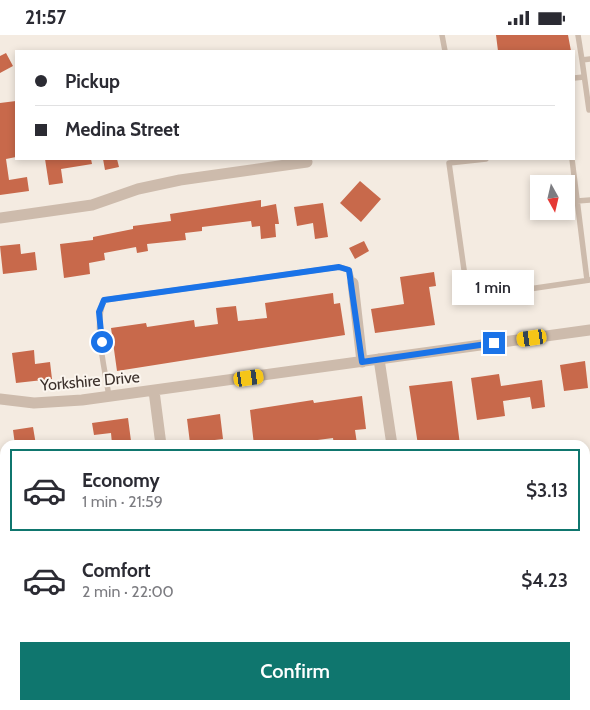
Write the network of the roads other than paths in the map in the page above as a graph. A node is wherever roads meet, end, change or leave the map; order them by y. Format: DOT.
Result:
graph roads {
  1 [pos="442,35"];
  2 [pos="578,35"];
  3 [pos="445,50"];
  4 [pos="590,59"];
  5 [pos="582,60"];
  6 [pos="584,77"];
  7 [pos="575,78"];
  8 [pos="589,111"];
  9 [pos="477,160"];
  10 [pos="572,160"];
  11 [pos="307,162"];
  12 [pos="590,200"];
  13 [pos="577,201"];
  14 [pos="0,218"];
  15 [pos="588,280"];
  16 [pos="353,283"];
  17 [pos="590,330"];
  18 [pos="379,359"];
  19 [pos="362,362"];
  20 [pos="154,391"];
  21 [pos="109,397"];
  22 [pos="0,399"];
  23 [pos="160,440"];
  24 [pos="391,440"];
  1 -- 3 [label="lane"];
  2 -- 5 [label="lane"];
  4 -- 5 [label="lane"];
  5 -- 6 [label="lane"];
  6 -- 7 [label="lane"];
  6 -- 8 [label="lane"];
  9 -- 15 [label="lane"];
  10 -- 13 [label="lane"];
  11 -- 14 [label="street"];
  12 -- 13 [label="lane"];
  13 -- 15 [label="lane"];
  16 -- 19 [label="street"];
  16 -- 21 [label="lane"];
  17 -- 18 [label="street, Yorkshire Drive"];
  18 -- 19 [label="street, Yorkshire Drive"];
  18 -- 24 [label="street"];
  19 -- 20 [label="street, Yorkshire Drive"];
  20 -- 21 [label="street, Yorkshire Drive"];
  20 -- 23 [label="street"];
  21 -- 22 [label="street, Yorkshire Drive"];
}
